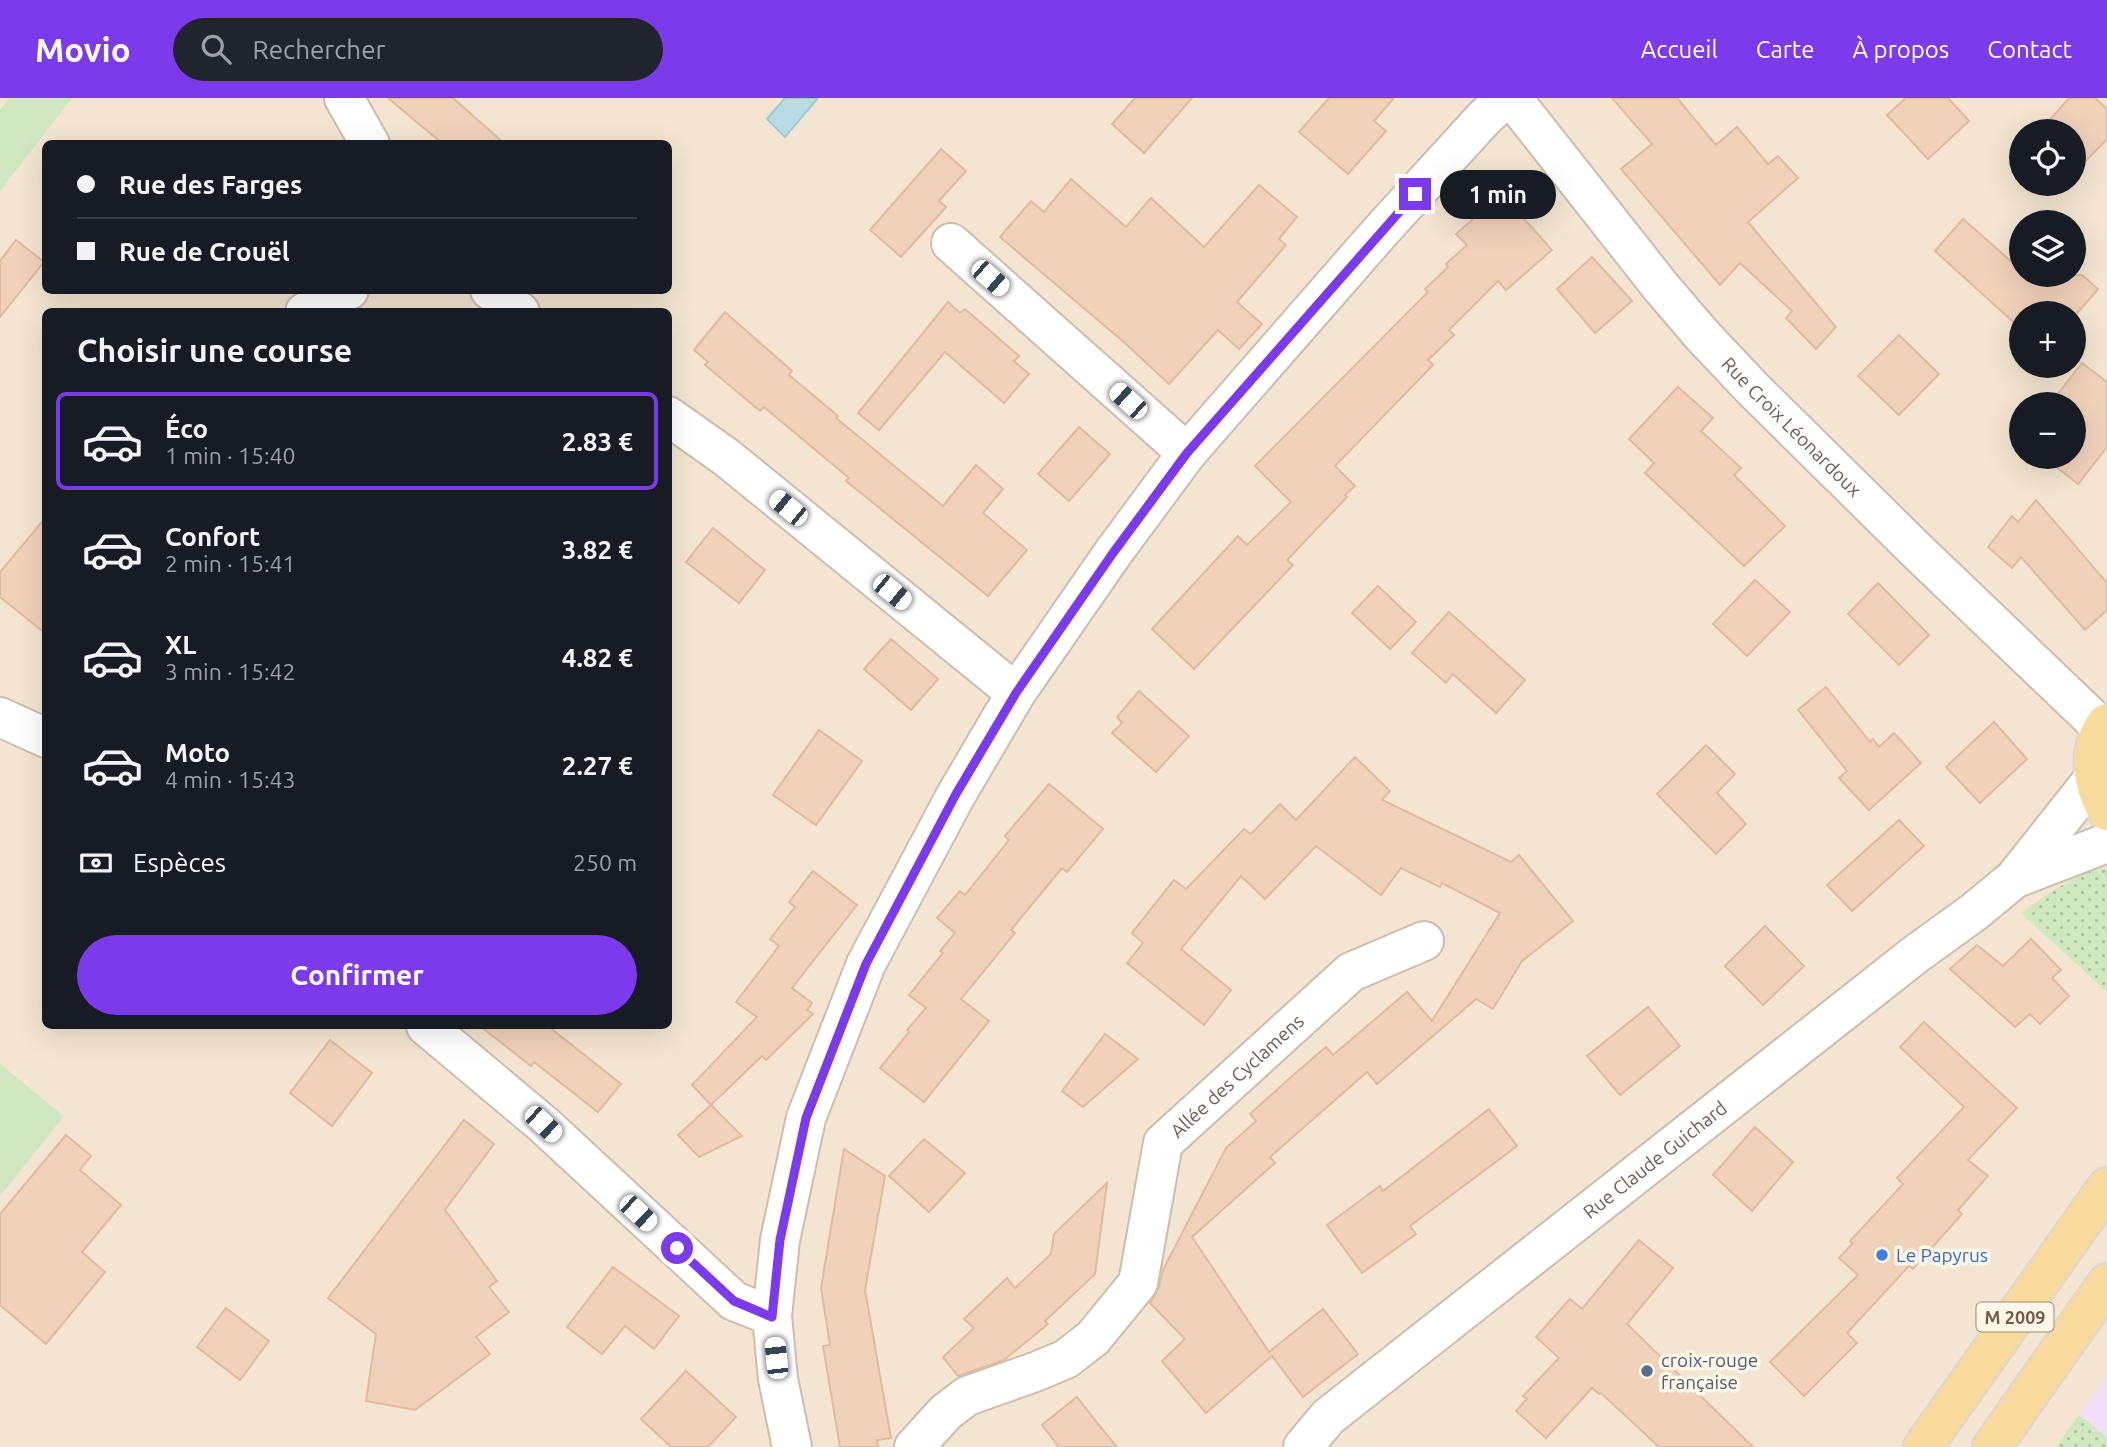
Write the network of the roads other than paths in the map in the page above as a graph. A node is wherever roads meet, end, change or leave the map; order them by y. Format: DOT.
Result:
graph roads {
  1 [pos="344,98"];
  2 [pos="1506,98"];
  3 [pos="1512,98"];
  4 [pos="368,140"];
  5 [pos="951,243"];
  6 [pos="341,294"];
  7 [pos="495,294"];
  8 [pos="314,308"];
  9 [pos="515,308"];
  10 [pos="672,419"];
  11 [pos="1187,453"];
  12 [pos="1016,693"];
  13 [pos="0,717"];
  14 [pos="2105,726"];
  15 [pos="42,736"];
  16 [pos="2101,794"];
  17 [pos="2107,843"];
  18 [pos="2014,879"];
  19 [pos="1424,941"];
  20 [pos="430,1029"];
  21 [pos="2107,1187"];
  22 [pos="2107,1283"];
  23 [pos="772,1317"];
  24 [pos="792,1447"];
  25 [pos="914,1447"];
  26 [pos="1303,1447"];
  27 [pos="1923,1447"];
  28 [pos="1992,1447"];
  1 -- 4 [label="street"];
  2 -- 11 [label="street"];
  3 -- 14 [label="street, Rue Croix Léonardoux"];
  5 -- 11 [label="street"];
  6 -- 8 [label="street"];
  7 -- 9 [label="street"];
  10 -- 12 [label="street"];
  11 -- 12 [label="street"];
  12 -- 23 [label="street"];
  13 -- 15 [label="street"];
  14 -- 16 [label="main road"];
  16 -- 18 [label="street, Rue Claude Guichard"];
  17 -- 18 [label="street, Rue Claude Guichard"];
  18 -- 26 [label="street, Rue Claude Guichard"];
  19 -- 25 [label="street, Allée des Cyclamens"];
  20 -- 23 [label="street"];
  21 -- 27 [label="main road, M 2009"];
  22 -- 28 [label="main road, M 2009"];
  23 -- 24 [label="street"];
}
